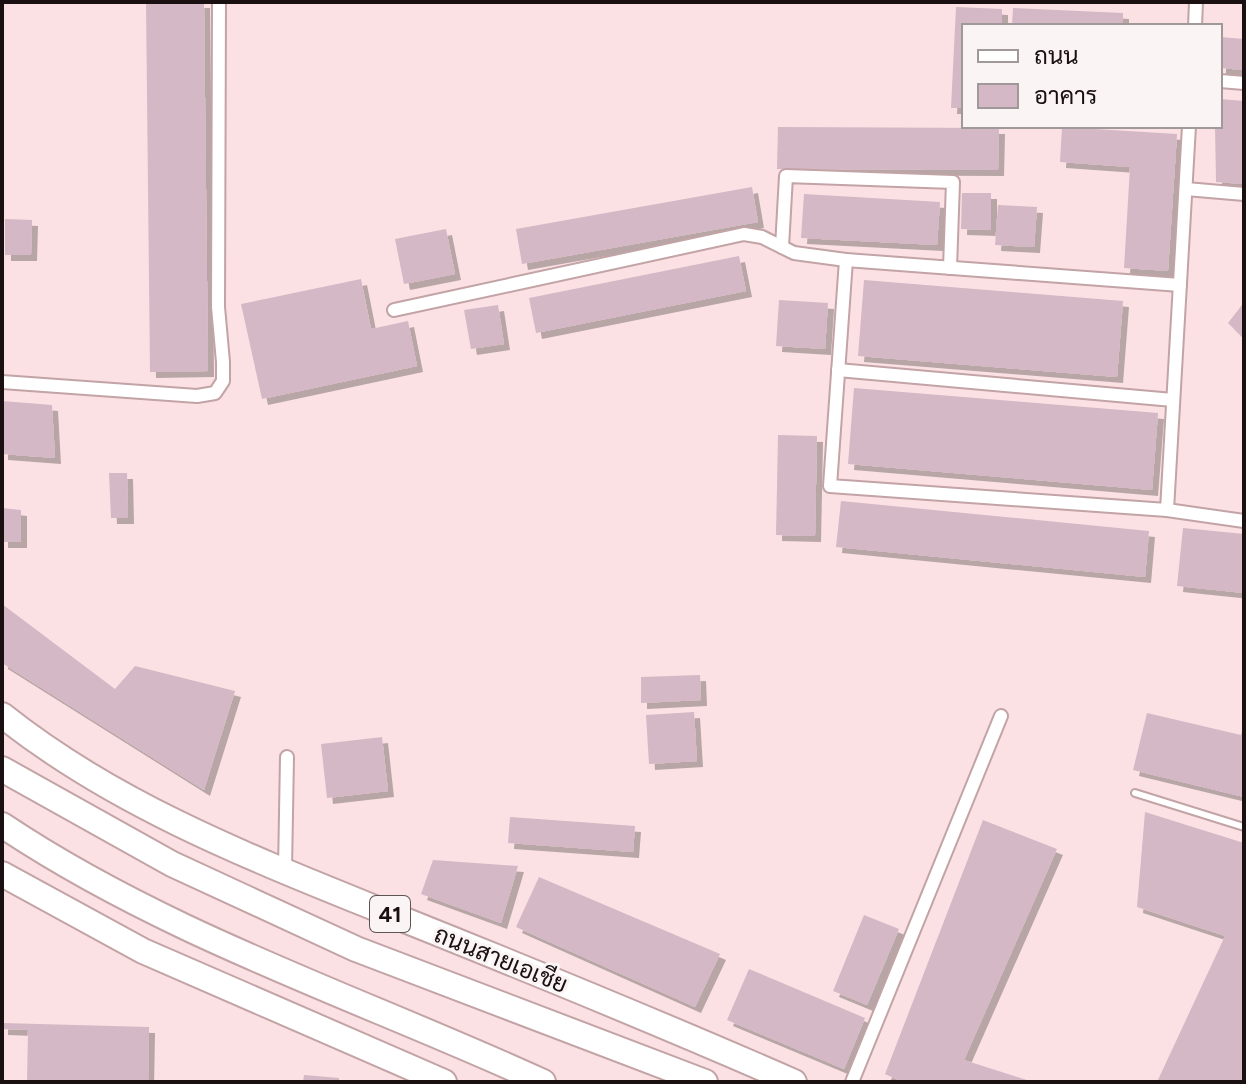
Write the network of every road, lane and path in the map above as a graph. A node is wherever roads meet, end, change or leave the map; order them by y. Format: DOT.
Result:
graph roads {
  1 [pos="219,2"];
  2 [pos="1196,2"];
  3 [pos="1195,24"];
  4 [pos="1222,81"];
  5 [pos="1244,83"];
  6 [pos="1189,128"];
  7 [pos="1186,189"];
  8 [pos="1244,194"];
  9 [pos="782,247"];
  10 [pos="846,260"];
  11 [pos="950,268"];
  12 [pos="1180,285"];
  13 [pos="394,310"];
  14 [pos="838,370"];
  15 [pos="2,382"];
  16 [pos="1173,400"];
  17 [pos="1167,510"];
  18 [pos="1244,521"];
  19 [pos="2,715"];
  20 [pos="1001,716"];
  21 [pos="287,757"];
  22 [pos="2,769"];
  23 [pos="1135,793"];
  24 [pos="2,825"];
  25 [pos="1244,827"];
  26 [pos="285,870"];
  27 [pos="2,874"];
  28 [pos="615,1048"];
  29 [pos="444,1082"];
  30 [pos="543,1082"];
  31 [pos="691,1082"];
  32 [pos="705,1082"];
  33 [pos="794,1082"];
  34 [pos="852,1082"];
  1 -- 15 [label="street"];
  2 -- 3 [label="street"];
  4 -- 5 [label="street"];
  6 -- 7 [label="street"];
  7 -- 8 [label="street"];
  7 -- 12 [label="street"];
  9 -- 10 [label="street"];
  9 -- 11 [label="street"];
  9 -- 13 [label="street"];
  10 -- 11 [label="street"];
  10 -- 14 [label="street"];
  11 -- 12 [label="street"];
  12 -- 16 [label="street"];
  14 -- 16 [label="street"];
  14 -- 17 [label="street"];
  16 -- 17 [label="street"];
  17 -- 18 [label="street"];
  19 -- 26 [label="highway, ถนนสายเอเชีย / 41"];
  20 -- 34 [label="street"];
  21 -- 26 [label="street"];
  22 -- 28 [label="highway, ถนนสายเอเชีย / 41"];
  23 -- 25 [label="lane"];
  24 -- 30 [label="highway"];
  26 -- 33 [label="highway, ถนนสายเอเชีย / 41"];
  27 -- 29 [label="highway"];
  28 -- 31 [label="highway"];
  28 -- 32 [label="highway, ถนนสายเอเชีย / 41"];
}
